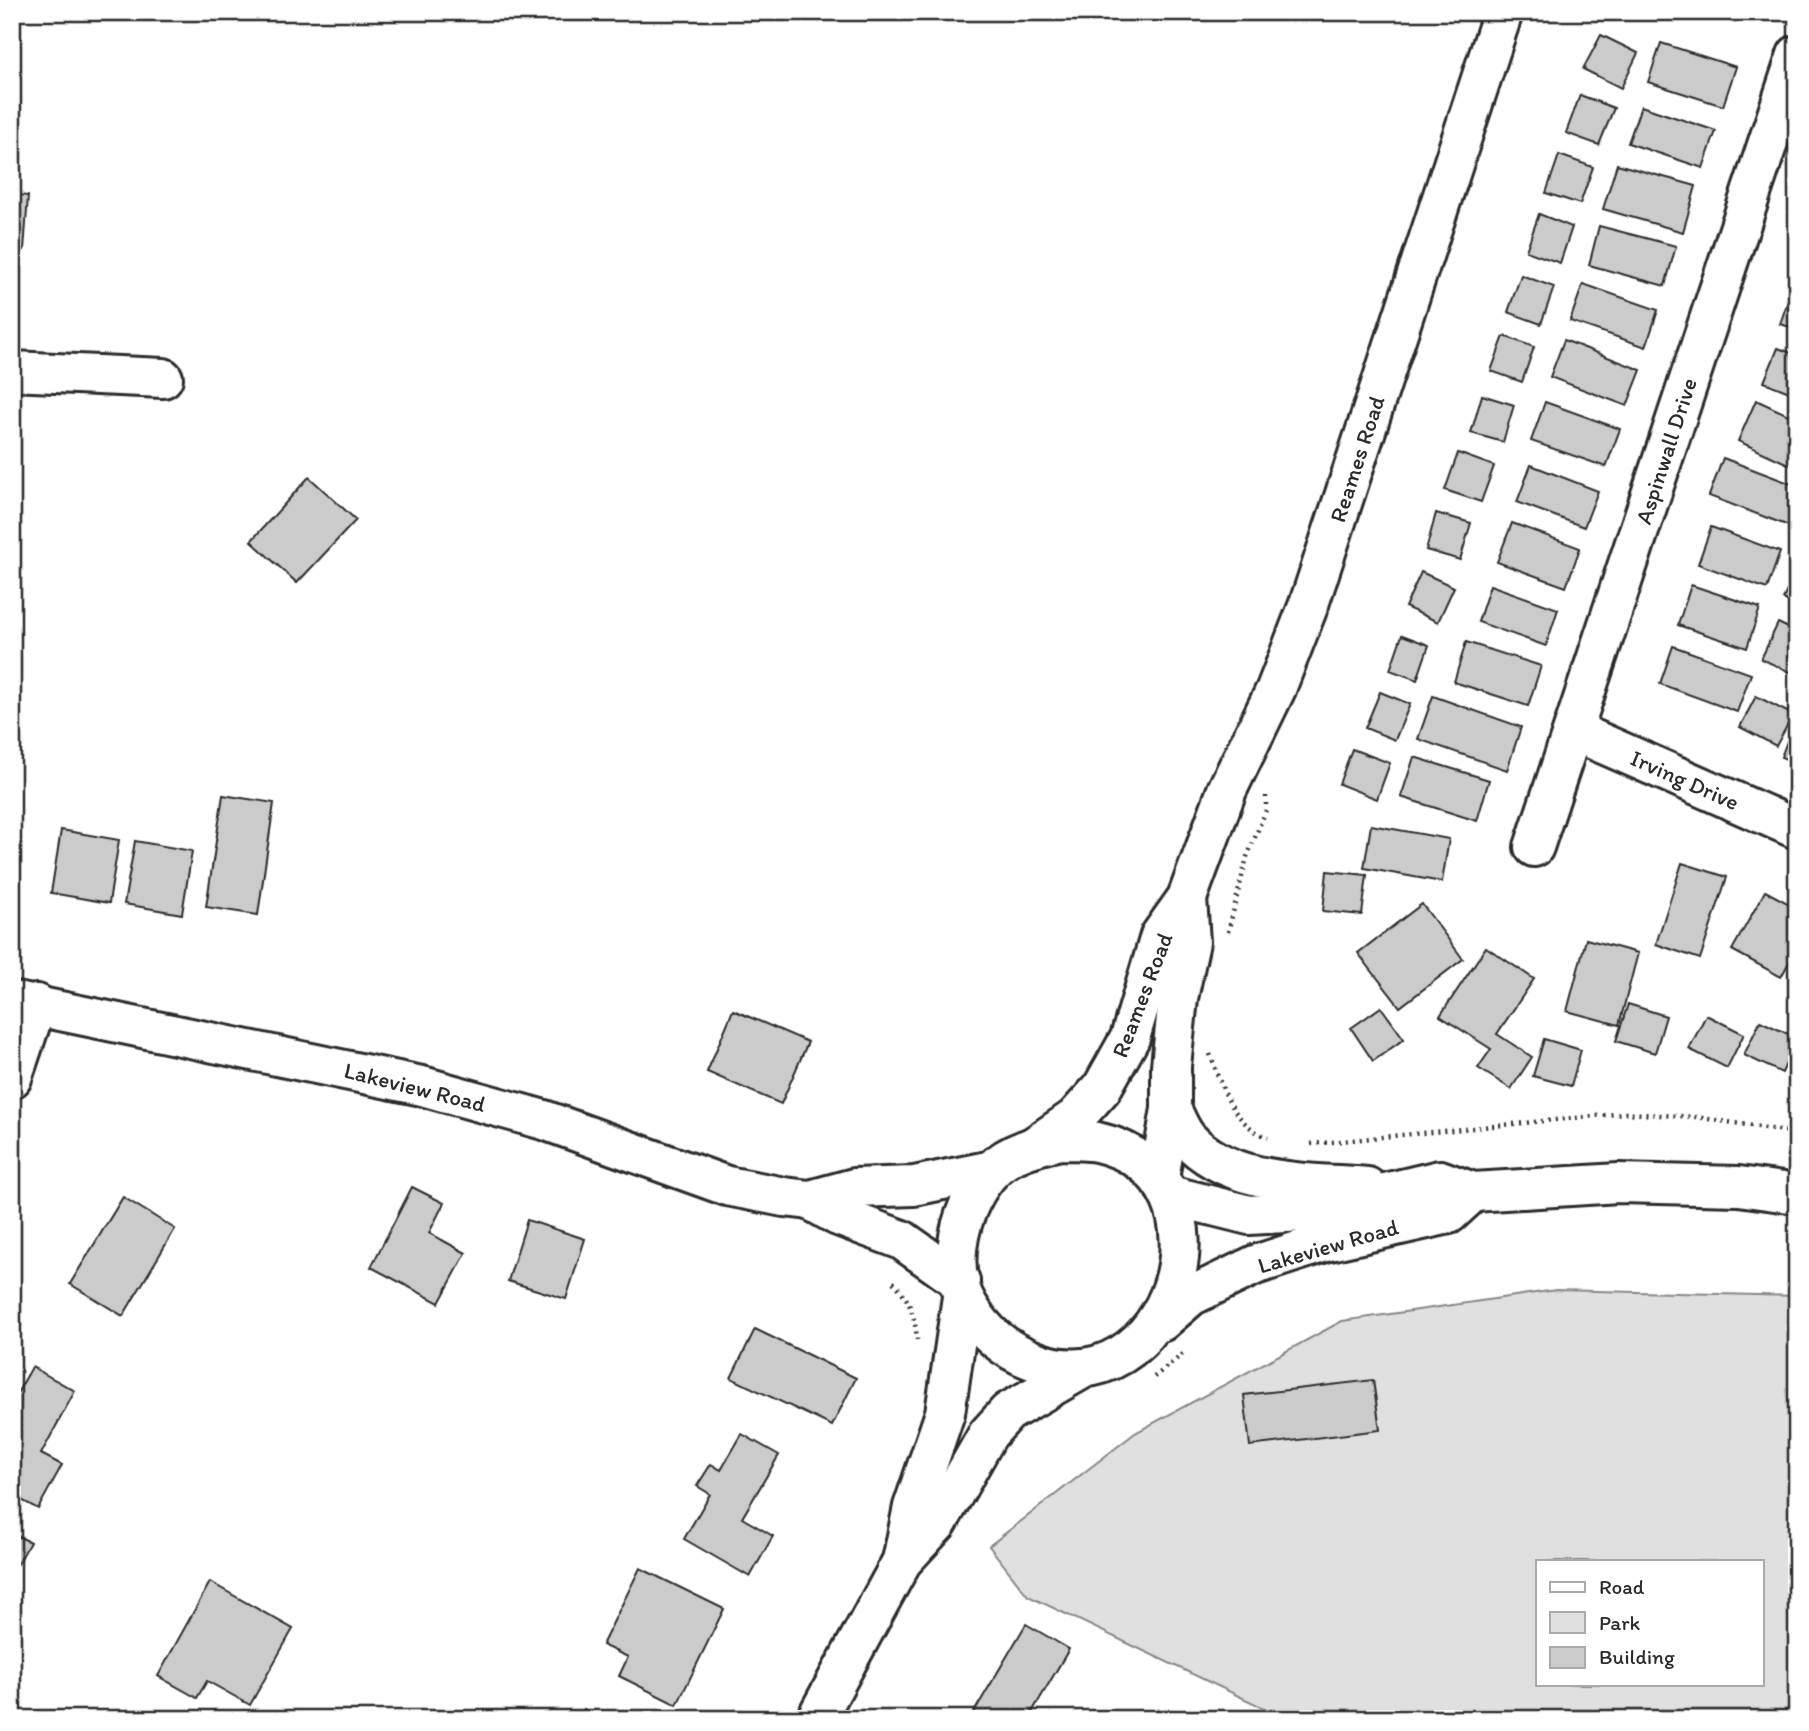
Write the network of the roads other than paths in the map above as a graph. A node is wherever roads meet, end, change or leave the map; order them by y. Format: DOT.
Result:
graph roads {
  1 [pos="1503,12"];
  2 [pos="1797,55"];
  3 [pos="12,371"];
  4 [pos="163,378"];
  5 [pos="1574,731"];
  6 [pos="1797,829"];
  7 [pos="1534,847"];
  8 [pos="1188,898"];
  9 [pos="24,1002"];
  10 [pos="12,1078"];
  11 [pos="1171,1109"];
  12 [pos="1033,1147"];
  13 [pos="992,1170"];
  14 [pos="1164,1186"];
  15 [pos="1393,1189"];
  16 [pos="1473,1192"];
  17 [pos="1797,1194"];
  18 [pos="810,1200"];
  19 [pos="961,1289"];
  20 [pos="1151,1330"];
  21 [pos="1084,1368"];
  22 [pos="902,1561"];
  23 [pos="816,1719"];
  1 -- 8 [label="main road, Reames Road"];
  2 -- 5 [label="main road, Aspinwall Drive"];
  3 -- 4 [label="main road"];
  5 -- 6 [label="main road, Irving Drive"];
  5 -- 7 [label="main road, Aspinwall Drive"];
  8 -- 11 [label="main road, Reames Road"];
  8 -- 12 [label="main road, Reames Road"];
  9 -- 10 [label="main road"];
  9 -- 18 [label="main road, Lakeview Road"];
  11 -- 14 [label="main road, Reames Road"];
  11 -- 15 [label="main road"];
  12 -- 13 [label="main road"];
  12 -- 14 [label="main road"];
  13 -- 18 [label="main road, Lakeview Road"];
  13 -- 19 [label="main road"];
  14 -- 15 [label="main road, Lakeview Road"];
  14 -- 20 [label="main road"];
  15 -- 16 [label="main road, Lakeview Road"];
  16 -- 17 [label="main road, Lakeview Road"];
  16 -- 20 [label="main road, Lakeview Road"];
  18 -- 19 [label="main road, Lakeview Road"];
  19 -- 21 [label="main road"];
  19 -- 22 [label="main road"];
  20 -- 21 [label="main road"];
  21 -- 22 [label="main road"];
  22 -- 23 [label="main road"];
}
